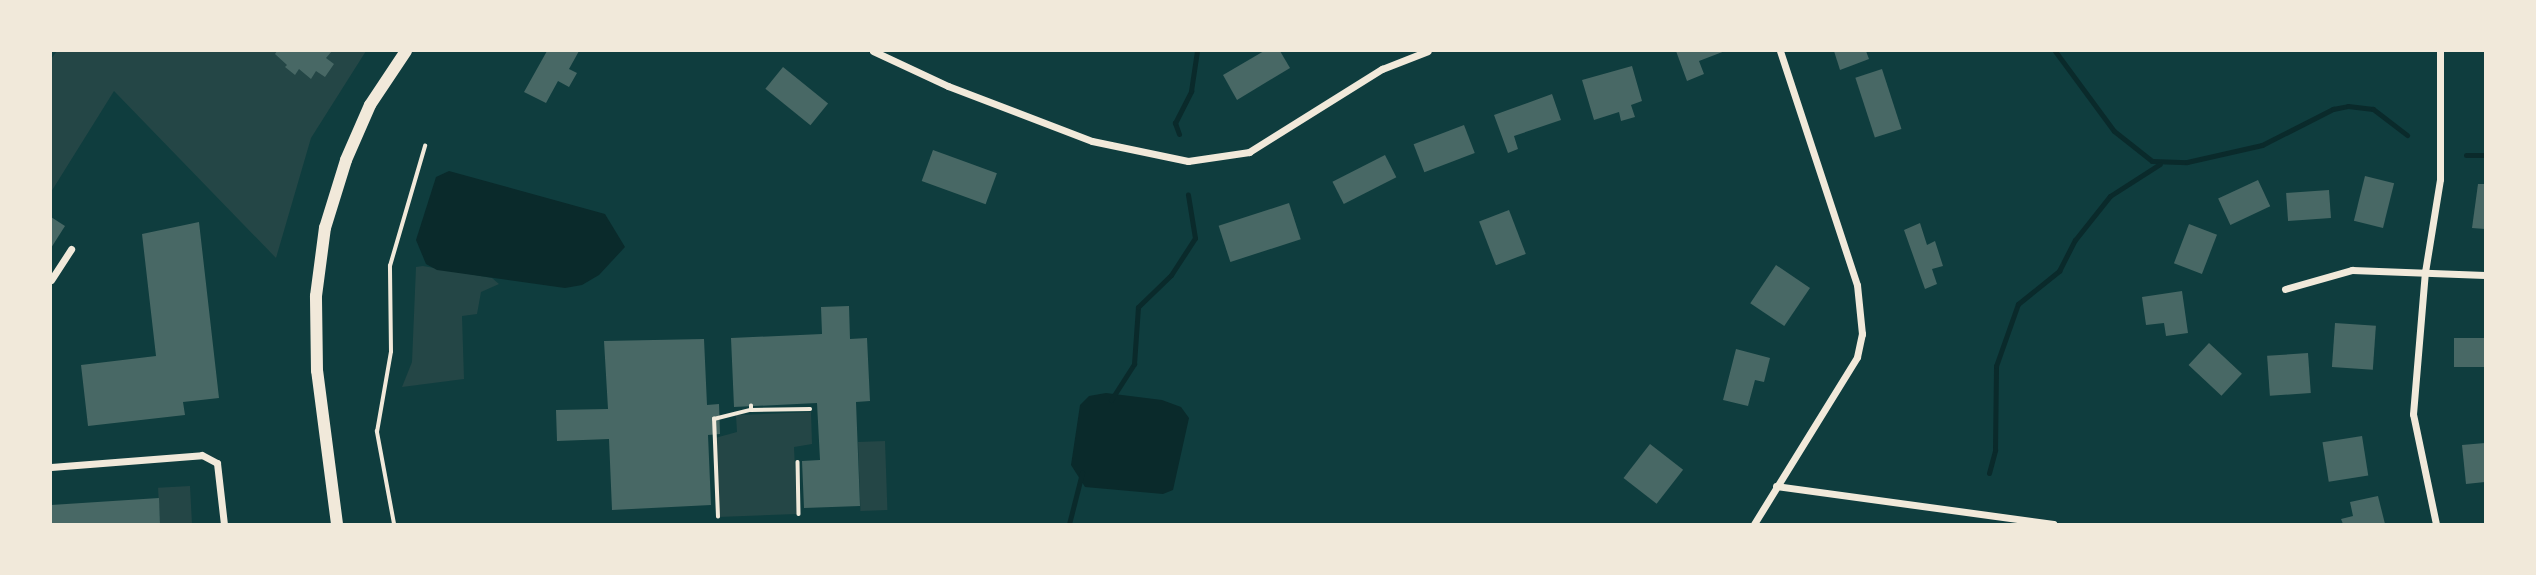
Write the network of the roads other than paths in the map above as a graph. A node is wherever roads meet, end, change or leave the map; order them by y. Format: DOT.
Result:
graph roads {
  1 [pos="407,51"];
  2 [pos="873,51"];
  3 [pos="1428,51"];
  4 [pos="1780,51"];
  5 [pos="2440,51"];
  6 [pos="71,249"];
  7 [pos="2425,272"];
  8 [pos="2485,275"];
  9 [pos="51,280"];
  10 [pos="2284,289"];
  11 [pos="51,467"];
  12 [pos="1776,485"];
  13 [pos="224,524"];
  14 [pos="337,524"];
  15 [pos="1754,524"];
  16 [pos="2053,524"];
  17 [pos="2435,524"];
  1 -- 14 [label="main road"];
  2 -- 3 [label="street"];
  4 -- 12 [label="street"];
  5 -- 7 [label="street"];
  6 -- 9 [label="street"];
  7 -- 8 [label="street"];
  7 -- 10 [label="street"];
  7 -- 17 [label="street"];
  11 -- 13 [label="street"];
  12 -- 15 [label="street"];
  12 -- 16 [label="street"];
}
